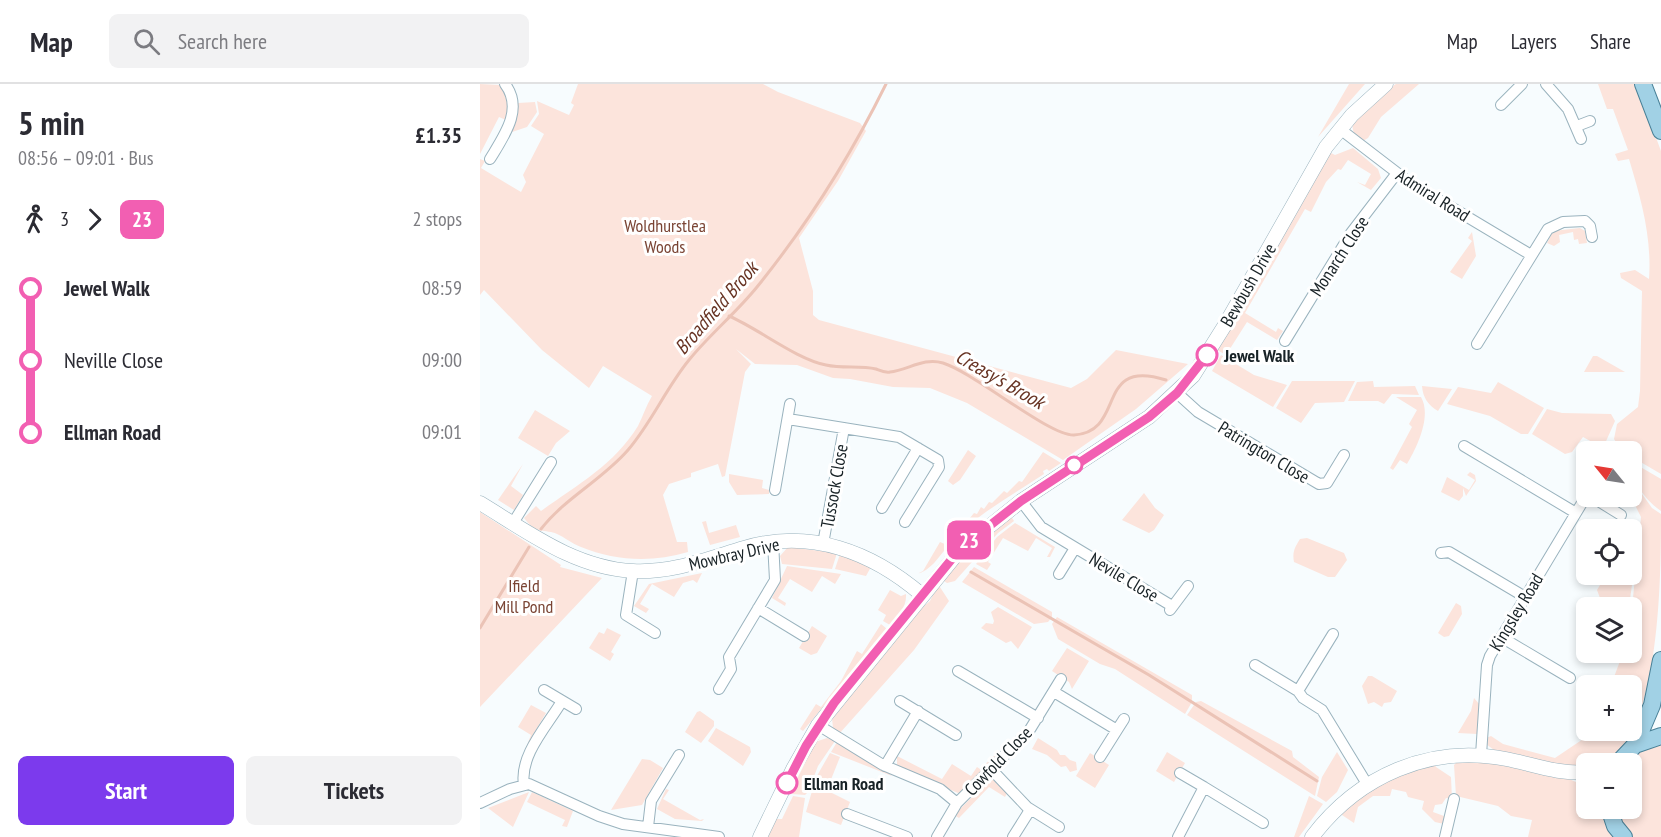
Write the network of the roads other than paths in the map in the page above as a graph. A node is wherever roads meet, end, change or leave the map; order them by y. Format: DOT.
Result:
graph roads {
  1 [pos="505,84"];
  2 [pos="1386,84"];
  3 [pos="1546,84"];
  4 [pos="1642,84"];
  5 [pos="1518,85"];
  6 [pos="1501,105"];
  7 [pos="1590,121"];
  8 [pos="1577,126"];
  9 [pos="1340,129"];
  10 [pos="1661,131"];
  11 [pos="1581,139"];
  12 [pos="490,159"];
  13 [pos="1397,173"];
  14 [pos="1592,237"];
  15 [pos="1531,255"];
  16 [pos="1285,341"];
  17 [pos="1477,344"];
  18 [pos="1177,393"];
  19 [pos="790,404"];
  20 [pos="788,418"];
  21 [pos="844,428"];
  22 [pos="1464,446"];
  23 [pos="918,448"];
  24 [pos="1344,454"];
  25 [pos="551,462"];
  26 [pos="775,490"];
  27 [pos="1021,501"];
  28 [pos="480,503"];
  29 [pos="882,508"];
  30 [pos="1576,513"];
  31 [pos="1621,514"];
  32 [pos="905,522"];
  33 [pos="513,523"];
  34 [pos="773,542"];
  35 [pos="824,544"];
  36 [pos="1075,548"];
  37 [pos="1441,553"];
  38 [pos="633,571"];
  39 [pos="1059,574"];
  40 [pos="1188,586"];
  41 [pos="922,595"];
  42 [pos="1525,597"];
  43 [pos="758,608"];
  44 [pos="654,633"];
  45 [pos="1333,634"];
  46 [pos="804,636"];
  47 [pos="1502,637"];
  48 [pos="1661,660"];
  49 [pos="1255,665"];
  50 [pos="957,671"];
  51 [pos="1570,678"];
  52 [pos="1061,679"];
  53 [pos="719,689"];
  54 [pos="544,690"];
  55 [pos="1298,691"];
  56 [pos="1054,692"];
  57 [pos="562,701"];
  58 [pos="900,701"];
  59 [pos="576,709"];
  60 [pos="918,711"];
  61 [pos="1038,718"];
  62 [pos="1124,719"];
  63 [pos="818,725"];
  64 [pos="1117,730"];
  65 [pos="956,735"];
  66 [pos="1661,736"];
  67 [pos="1635,745"];
  68 [pos="1627,753"];
  69 [pos="679,755"];
  70 [pos="1481,755"];
  71 [pos="1100,757"];
  72 [pos="885,766"];
  73 [pos="991,769"];
  74 [pos="1561,771"];
  75 [pos="1576,772"];
  76 [pos="1180,773"];
  77 [pos="1576,778"];
  78 [pos="524,784"];
  79 [pos="1367,784"];
  80 [pos="1204,787"];
  81 [pos="1454,799"];
  82 [pos="480,803"];
  83 [pos="957,803"];
  84 [pos="1030,810"];
  85 [pos="847,814"];
  86 [pos="1613,819"];
  87 [pos="1263,823"];
  88 [pos="648,826"];
  89 [pos="1059,827"];
  90 [pos="880,833"];
  91 [pos="702,835"];
  92 [pos="1622,836"];
  93 [pos="719,837"];
  94 [pos="760,837"];
  95 [pos="907,837"];
  96 [pos="937,837"];
  97 [pos="1013,837"];
  98 [pos="1178,837"];
  99 [pos="1312,837"];
  100 [pos="1444,837"];
  1 -- 12 [label="street"];
  2 -- 9 [label="street, Bewbush Drive"];
  3 -- 8 [label="street"];
  4 -- 10 [label="main road"];
  5 -- 6 [label="street"];
  7 -- 8 [label="street"];
  8 -- 11 [label="street"];
  9 -- 13 [label="street, Admiral Road"];
  9 -- 18 [label="street, Bewbush Drive"];
  13 -- 15 [label="street, Admiral Road"];
  13 -- 16 [label="street, Monarch Close"];
  14 -- 15 [label="street"];
  15 -- 17 [label="street"];
  18 -- 24 [label="street, Patrington Close"];
  18 -- 27 [label="street, Bewbush Drive"];
  19 -- 20 [label="street"];
  20 -- 21 [label="street, Tussock Close"];
  20 -- 26 [label="street"];
  21 -- 23 [label="street, Tussock Close"];
  21 -- 35 [label="street, Tussock Close"];
  22 -- 30 [label="street"];
  23 -- 29 [label="street"];
  23 -- 32 [label="street, Tussock Close"];
  25 -- 33 [label="street"];
  27 -- 36 [label="street, Nevile Close"];
  27 -- 41 [label="street, Bewbush Drive"];
  28 -- 33 [label="street, Mowbray Drive"];
  30 -- 31 [label="street"];
  30 -- 42 [label="street, Kingsley Road"];
  33 -- 38 [label="street, Mowbray Drive"];
  34 -- 35 [label="street, Mowbray Drive"];
  34 -- 38 [label="street, Mowbray Drive"];
  34 -- 43 [label="street"];
  35 -- 41 [label="street, Mowbray Drive"];
  36 -- 39 [label="street, Nevile Close"];
  36 -- 40 [label="street, Nevile Close"];
  37 -- 42 [label="street"];
  38 -- 44 [label="street"];
  41 -- 63 [label="street, Bewbush Drive"];
  42 -- 47 [label="street, Kingsley Road"];
  43 -- 46 [label="street"];
  43 -- 53 [label="street"];
  45 -- 55 [label="street"];
  47 -- 51 [label="street"];
  47 -- 70 [label="street, Kingsley Road"];
  48 -- 67 [label="main road"];
  49 -- 55 [label="street"];
  50 -- 61 [label="street, Cowfold Close"];
  52 -- 56 [label="street, Cowfold Close"];
  54 -- 57 [label="street"];
  55 -- 79 [label="street"];
  56 -- 61 [label="street, Cowfold Close"];
  56 -- 64 [label="street"];
  57 -- 59 [label="street"];
  57 -- 78 [label="street"];
  58 -- 60 [label="street"];
  60 -- 65 [label="street"];
  60 -- 72 [label="street"];
  61 -- 73 [label="street, Cowfold Close"];
  62 -- 64 [label="street"];
  63 -- 72 [label="street, Cowfold Close"];
  63 -- 94 [label="street, Bewbush Drive"];
  64 -- 71 [label="street"];
  66 -- 67 [label="main road"];
  67 -- 68 [label="main road"];
  69 -- 88 [label="street"];
  70 -- 74 [label="street"];
  70 -- 79 [label="street"];
  72 -- 83 [label="street, Cowfold Close"];
  73 -- 83 [label="street, Cowfold Close"];
  73 -- 84 [label="street"];
  74 -- 75 [label="street"];
  74 -- 77 [label="street"];
  76 -- 80 [label="street"];
  78 -- 82 [label="street"];
  78 -- 88 [label="street"];
  79 -- 99 [label="street"];
  80 -- 87 [label="street"];
  80 -- 98 [label="street"];
  81 -- 100 [label="street"];
  83 -- 96 [label="street, Cowfold Close"];
  84 -- 89 [label="street"];
  84 -- 97 [label="street"];
  85 -- 90 [label="street"];
  86 -- 92 [label="main road"];
  88 -- 91 [label="street"];
  90 -- 95 [label="street"];
  91 -- 93 [label="street"];
}
